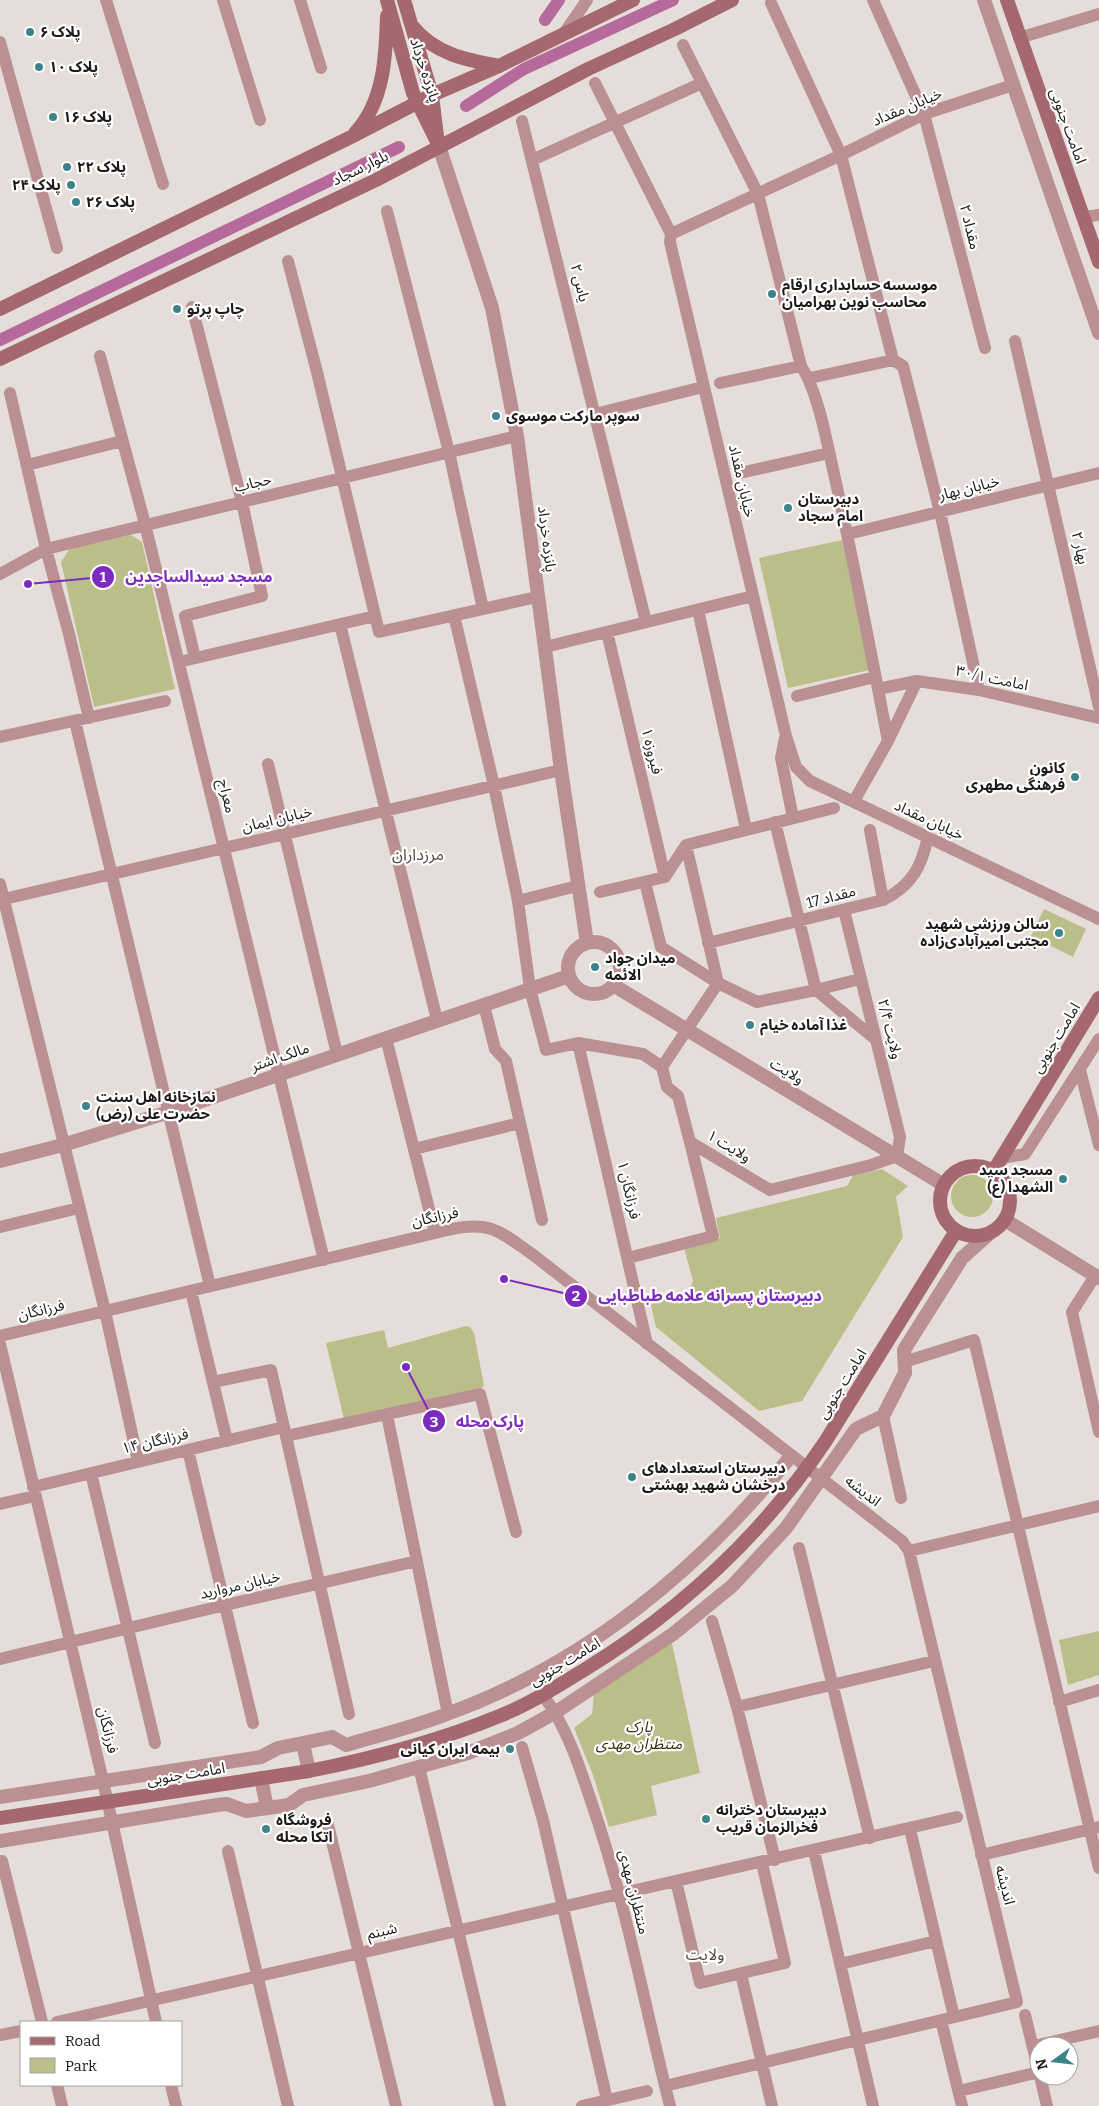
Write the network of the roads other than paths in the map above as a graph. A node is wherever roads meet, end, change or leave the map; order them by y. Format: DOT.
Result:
graph roads {
  1 [pos="106,0"];
  2 [pos="223,0"];
  3 [pos="300,0"];
  4 [pos="387,0"];
  5 [pos="404,0"];
  6 [pos="587,0"];
  7 [pos="633,0"];
  8 [pos="732,0"];
  9 [pos="873,0"];
  10 [pos="984,0"];
  11 [pos="1007,0"];
  12 [pos="771,3"];
  13 [pos="1099,14"];
  14 [pos="412,25"];
  15 [pos="563,35"];
  16 [pos="1018,38"];
  17 [pos="0,42"];
  18 [pos="683,45"];
  19 [pos="499,66"];
  20 [pos="322,68"];
  21 [pos="1033,77"];
  22 [pos="595,83"];
  23 [pos="702,83"];
  24 [pos="1013,85"];
  25 [pos="432,96"];
  26 [pos="417,104"];
  27 [pos="924,114"];
  28 [pos="260,120"];
  29 [pos="522,121"];
  30 [pos="614,123"];
  31 [pos="351,137"];
  32 [pos="439,146"];
  33 [pos="840,156"];
  34 [pos="532,160"];
  35 [pos="163,184"];
  36 [pos="758,194"];
  37 [pos="387,211"];
  38 [pos="1099,215"];
  39 [pos="1083,217"];
  40 [pos="671,234"];
  41 [pos="57,248"];
  42 [pos="288,261"];
  43 [pos="1099,262"];
  44 [pos="192,307"];
  45 [pos="0,309"];
  46 [pos="1099,333"];
  47 [pos="1015,341"];
  48 [pos="984,348"];
  49 [pos="100,356"];
  50 [pos="0,359"];
  51 [pos="898,363"];
  52 [pos="802,366"];
  53 [pos="810,378"];
  54 [pos="720,383"];
  55 [pos="703,387"];
  56 [pos="10,393"];
  57 [pos="595,414"];
  58 [pos="518,436"];
  59 [pos="122,441"];
  60 [pos="449,452"];
  61 [pos="829,453"];
  62 [pos="27,466"];
  63 [pos="740,473"];
  64 [pos="1099,473"];
  65 [pos="343,479"];
  66 [pos="1049,485"];
  67 [pos="242,502"];
  68 [pos="940,512"];
  69 [pos="145,524"];
  70 [pos="848,534"];
  71 [pos="46,549"];
  72 [pos="0,574"];
  73 [pos="752,596"];
  74 [pos="537,597"];
  75 [pos="483,609"];
  76 [pos="698,610"];
  77 [pos="454,615"];
  78 [pos="375,616"];
  79 [pos="646,622"];
  80 [pos="340,624"];
  81 [pos="606,632"];
  82 [pos="545,646"];
  83 [pos="195,658"];
  84 [pos="178,662"];
  85 [pos="917,681"];
  86 [pos="877,683"];
  87 [pos="979,690"];
  88 [pos="797,696"];
  89 [pos="165,701"];
  90 [pos="1099,707"];
  91 [pos="89,718"];
  92 [pos="1099,718"];
  93 [pos="75,721"];
  94 [pos="786,736"];
  95 [pos="0,737"];
  96 [pos="888,741"];
  97 [pos="268,764"];
  98 [pos="561,770"];
  99 [pos="494,786"];
  100 [pos="854,801"];
  101 [pos="834,808"];
  102 [pos="387,810"];
  103 [pos="793,818"];
  104 [pos="775,822"];
  105 [pos="746,829"];
  106 [pos="870,830"];
  107 [pos="285,834"];
  108 [pos="928,836"];
  109 [pos="686,845"];
  110 [pos="223,848"];
  111 [pos="113,874"];
  112 [pos="665,877"];
  113 [pos="644,882"];
  114 [pos="0,884"];
  115 [pos="577,886"];
  116 [pos="600,892"];
  117 [pos="2,900"];
  118 [pos="883,900"];
  119 [pos="518,901"];
  120 [pos="844,910"];
  121 [pos="1099,919"];
  122 [pos="799,922"];
  123 [pos="587,943"];
  124 [pos="708,943"];
  125 [pos="569,976"];
  126 [pos="860,978"];
  127 [pos="718,983"];
  128 [pos="613,985"];
  129 [pos="530,989"];
  130 [pos="816,990"];
  131 [pos="1099,998"];
  132 [pos="484,1004"];
  133 [pos="437,1020"];
  134 [pos="688,1030"];
  135 [pos="386,1038"];
  136 [pos="875,1039"];
  137 [pos="1099,1039"];
  138 [pos="578,1043"];
  139 [pos="337,1054"];
  140 [pos="662,1066"];
  141 [pos="1080,1070"];
  142 [pos="278,1074"];
  143 [pos="169,1112"];
  144 [pos="520,1123"];
  145 [pos="690,1142"];
  146 [pos="63,1145"];
  147 [pos="1099,1145"];
  148 [pos="414,1149"];
  149 [pos="896,1156"];
  150 [pos="1002,1158"];
  151 [pos="0,1162"];
  152 [pos="993,1172"];
  153 [pos="944,1184"];
  154 [pos="79,1208"];
  155 [pos="542,1220"];
  156 [pos="1005,1220"];
  157 [pos="0,1227"];
  158 [pos="956,1231"];
  159 [pos="435,1233"];
  160 [pos="990,1233"];
  161 [pos="628,1258"];
  162 [pos="324,1260"];
  163 [pos="1097,1277"];
  164 [pos="210,1286"];
  165 [pos="191,1291"];
  166 [pos="104,1311"];
  167 [pos="0,1336"];
  168 [pos="0,1344"];
  169 [pos="647,1344"];
  170 [pos="904,1362"];
  171 [pos="213,1382"];
  172 [pos="387,1415"];
  173 [pos="883,1416"];
  174 [pos="285,1431"];
  175 [pos="1099,1432"];
  176 [pos="227,1441"];
  177 [pos="188,1450"];
  178 [pos="792,1456"];
  179 [pos="138,1461"];
  180 [pos="807,1468"];
  181 [pos="91,1473"];
  182 [pos="821,1479"];
  183 [pos="34,1491"];
  184 [pos="901,1498"];
  185 [pos="0,1504"];
  186 [pos="1099,1506"];
  187 [pos="1019,1525"];
  188 [pos="516,1532"];
  189 [pos="799,1548"];
  190 [pos="909,1551"];
  191 [pos="417,1561"];
  192 [pos="320,1583"];
  193 [pos="225,1605"];
  194 [pos="712,1621"];
  195 [pos="128,1629"];
  196 [pos="71,1642"];
  197 [pos="0,1660"];
  198 [pos="934,1661"];
  199 [pos="519,1683"];
  200 [pos="833,1685"];
  201 [pos="1099,1690"];
  202 [pos="543,1695"];
  203 [pos="1059,1702"];
  204 [pos="526,1704"];
  205 [pos="737,1707"];
  206 [pos="556,1712"];
  207 [pos="349,1714"];
  208 [pos="448,1714"];
  209 [pos="253,1722"];
  210 [pos="155,1743"];
  211 [pos="303,1744"];
  212 [pos="522,1747"];
  213 [pos="419,1767"];
  214 [pos="309,1771"];
  215 [pos="261,1778"];
  216 [pos="103,1782"];
  217 [pos="0,1797"];
  218 [pos="107,1802"];
  219 [pos="267,1808"];
  220 [pos="957,1817"];
  221 [pos="0,1818"];
  222 [pos="111,1824"];
  223 [pos="328,1825"];
  224 [pos="1094,1828"];
  225 [pos="910,1829"];
  226 [pos="870,1838"];
  227 [pos="0,1841"];
  228 [pos="228,1851"];
  229 [pos="814,1851"];
  230 [pos="981,1855"];
  231 [pos="2,1861"];
  232 [pos="768,1861"];
  233 [pos="1099,1868"];
  234 [pos="676,1881"];
  235 [pos="619,1893"];
  236 [pos="564,1906"];
  237 [pos="458,1930"];
  238 [pos="936,1941"];
  239 [pos="358,1953"];
  240 [pos="840,1964"];
  241 [pos="741,1974"];
  242 [pos="259,1975"];
  243 [pos="151,2000"];
  244 [pos="1025,2015"];
  245 [pos="948,2018"];
  246 [pos="42,2021"];
  247 [pos="61,2021"];
  248 [pos="156,2021"];
  249 [pos="20,2030"];
  250 [pos="1099,2031"];
  251 [pos="0,2035"];
  252 [pos="1031,2036"];
  253 [pos="1077,2036"];
  254 [pos="857,2040"];
  255 [pos="761,2063"];
  256 [pos="1029,2074"];
  257 [pos="57,2086"];
  258 [pos="171,2086"];
  259 [pos="665,2086"];
  260 [pos="1042,2086"];
  261 [pos="647,2091"];
  262 [pos="959,2091"];
  263 [pos="607,2100"];
  264 [pos="62,2106"];
  265 [pos="176,2106"];
  266 [pos="288,2106"];
  267 [pos="396,2106"];
  268 [pos="500,2106"];
  269 [pos="582,2106"];
  270 [pos="670,2106"];
  271 [pos="772,2106"];
  272 [pos="873,2106"];
  273 [pos="962,2106"];
  274 [pos="1047,2106"];
  1 -- 35 [label="street"];
  2 -- 28 [label="street"];
  3 -- 20 [label="street"];
  4 -- 26 [label="main road, پانزده خرداد"];
  4 -- 31 [label="main road"];
  5 -- 14 [label="main road, پانزده خرداد"];
  6 -- 15 [label="street"];
  7 -- 15 [label="main road"];
  8 -- 32 [label="main road, بلوار سجاد"];
  9 -- 27 [label="street, مقداد ۲"];
  10 -- 24 [label="street"];
  11 -- 16 [label="main road, امامت جنوبی"];
  12 -- 33 [label="street"];
  13 -- 16 [label="street"];
  14 -- 19 [label="main road"];
  14 -- 25 [label="main road, پانزده خرداد"];
  15 -- 19 [label="main road"];
  16 -- 21 [label="main road, امامت جنوبی"];
  17 -- 41 [label="street"];
  18 -- 23 [label="street"];
  19 -- 25 [label="main road"];
  21 -- 24 [label="street"];
  21 -- 39 [label="main road, امامت جنوبی"];
  22 -- 30 [label="street"];
  23 -- 30 [label="street"];
  23 -- 36 [label="street"];
  24 -- 27 [label="street, خیابان مقداد"];
  24 -- 46 [label="street"];
  25 -- 26 [label="main road"];
  25 -- 32 [label="main road, پانزده خرداد"];
  26 -- 31 [label="main road"];
  26 -- 32 [label="main road, پانزده خرداد"];
  27 -- 33 [label="street, خیابان مقداد"];
  27 -- 48 [label="street, مقداد ۲"];
  29 -- 34 [label="street, یاس ۲"];
  30 -- 34 [label="street"];
  30 -- 40 [label="street"];
  31 -- 45 [label="main road"];
  32 -- 50 [label="main road, بلوار سجاد"];
  32 -- 58 [label="street, پانزده خرداد"];
  33 -- 36 [label="street, خیابان مقداد"];
  33 -- 51 [label="street"];
  34 -- 57 [label="street, یاس ۲"];
  36 -- 40 [label="street, خیابان مقداد"];
  36 -- 52 [label="street"];
  37 -- 60 [label="street"];
  38 -- 39 [label="street"];
  39 -- 43 [label="main road, امامت جنوبی"];
  40 -- 55 [label="street, خیابان مقداد"];
  42 -- 65 [label="street"];
  44 -- 67 [label="street"];
  47 -- 66 [label="street, بهار ۲"];
  49 -- 59 [label="street, معراج"];
  51 -- 53 [label="street"];
  51 -- 68 [label="street"];
  52 -- 53 [label="street"];
  52 -- 54 [label="street"];
  53 -- 61 [label="street"];
  55 -- 57 [label="street"];
  55 -- 73 [label="street, خیابان مقداد"];
  56 -- 62 [label="street"];
  57 -- 79 [label="street, یاس ۲"];
  58 -- 60 [label="street, حجاب"];
  58 -- 74 [label="street, پانزده خرداد"];
  59 -- 62 [label="street"];
  59 -- 69 [label="street, معراج"];
  60 -- 65 [label="street, حجاب"];
  60 -- 75 [label="street"];
  61 -- 63 [label="street"];
  61 -- 70 [label="street"];
  62 -- 71 [label="street"];
  64 -- 66 [label="street, خیابان بهار"];
  65 -- 67 [label="street, حجاب"];
  65 -- 78 [label="street"];
  66 -- 68 [label="street, خیابان بهار"];
  66 -- 90 [label="street, بهار ۲"];
  67 -- 69 [label="street, حجاب"];
  67 -- 83 [label="street"];
  68 -- 70 [label="street, خیابان بهار"];
  68 -- 87 [label="street"];
  69 -- 71 [label="street, حجاب"];
  69 -- 84 [label="street, معراج"];
  70 -- 86 [label="street"];
  71 -- 72 [label="street, حجاب"];
  71 -- 91 [label="street"];
  73 -- 76 [label="street"];
  73 -- 94 [label="street, خیابان مقداد"];
  74 -- 75 [label="street"];
  74 -- 82 [label="street, پانزده خرداد"];
  75 -- 77 [label="street"];
  76 -- 79 [label="street"];
  76 -- 105 [label="street"];
  77 -- 78 [label="street"];
  77 -- 99 [label="street"];
  78 -- 80 [label="street"];
  79 -- 81 [label="street"];
  80 -- 83 [label="street"];
  80 -- 102 [label="street"];
  81 -- 82 [label="street"];
  81 -- 112 [label="street, فیروزه ۱"];
  82 -- 98 [label="street, پانزده خرداد"];
  83 -- 84 [label="street"];
  84 -- 110 [label="street, معراج"];
  85 -- 86 [label="street, امامت ۳۰/۱"];
  85 -- 87 [label="street, امامت ۳۰/۱"];
  85 -- 96 [label="street"];
  86 -- 88 [label="street, امامت ۳۰/۱"];
  86 -- 96 [label="street"];
  87 -- 92 [label="street, امامت ۳۰/۱"];
  89 -- 91 [label="street"];
  91 -- 93 [label="street"];
  93 -- 95 [label="street"];
  93 -- 111 [label="street"];
  94 -- 100 [label="street, خیابان مقداد"];
  94 -- 103 [label="street"];
  96 -- 100 [label="street"];
  97 -- 107 [label="street"];
  98 -- 99 [label="street, خیابان ایمان"];
  98 -- 115 [label="street, پانزده خرداد"];
  99 -- 102 [label="street, خیابان ایمان"];
  99 -- 119 [label="street"];
  100 -- 108 [label="street, خیابان مقداد"];
  101 -- 103 [label="street"];
  102 -- 107 [label="street, خیابان ایمان"];
  102 -- 133 [label="street"];
  103 -- 104 [label="street"];
  104 -- 105 [label="street"];
  104 -- 122 [label="street"];
  105 -- 109 [label="street"];
  106 -- 118 [label="street"];
  107 -- 110 [label="street, خیابان ایمان"];
  107 -- 139 [label="street"];
  108 -- 118 [label="street, مقداد 17"];
  108 -- 121 [label="street, خیابان مقداد"];
  109 -- 112 [label="street"];
  109 -- 124 [label="street"];
  110 -- 111 [label="street, خیابان ایمان"];
  110 -- 142 [label="street, معراج"];
  111 -- 117 [label="street, خیابان ایمان"];
  111 -- 143 [label="street"];
  112 -- 113 [label="street"];
  113 -- 116 [label="street"];
  113 -- 127 [label="street"];
  114 -- 117 [label="street"];
  115 -- 119 [label="street"];
  115 -- 123 [label="street, پانزده خرداد"];
  117 -- 146 [label="street"];
  118 -- 120 [label="street, مقداد 17"];
  119 -- 129 [label="street"];
  120 -- 122 [label="street, مقداد 17"];
  120 -- 126 [label="street, ولایت ۲/۴"];
  122 -- 124 [label="street, مقداد 17"];
  122 -- 130 [label="street"];
  123 -- 125 [label="street"];
  123 -- 128 [label="street"];
  124 -- 127 [label="street"];
  125 -- 128 [label="street"];
  125 -- 129 [label="street, مالک اشتر"];
  126 -- 130 [label="street"];
  126 -- 136 [label="street, ولایت ۲/۴"];
  127 -- 130 [label="street"];
  127 -- 134 [label="street"];
  128 -- 134 [label="street, ولایت"];
  129 -- 132 [label="street, مالک اشتر"];
  129 -- 138 [label="street"];
  130 -- 136 [label="street"];
  131 -- 150 [label="main road, امامت جنوبی"];
  132 -- 133 [label="street, مالک اشتر"];
  132 -- 144 [label="street"];
  133 -- 135 [label="street, مالک اشتر"];
  134 -- 140 [label="street"];
  134 -- 149 [label="street, ولایت"];
  135 -- 139 [label="street, مالک اشتر"];
  135 -- 148 [label="street"];
  136 -- 149 [label="street, ولایت ۲/۴"];
  137 -- 141 [label="street"];
  138 -- 140 [label="street"];
  138 -- 161 [label="street, فرزانگان ۱"];
  139 -- 142 [label="street, مالک اشتر"];
  140 -- 145 [label="street"];
  141 -- 147 [label="street"];
  141 -- 150 [label="street"];
  142 -- 143 [label="street, مالک اشتر"];
  142 -- 162 [label="street, معراج"];
  143 -- 146 [label="street, مالک اشتر"];
  143 -- 164 [label="street"];
  144 -- 148 [label="street"];
  144 -- 155 [label="street"];
  145 -- 149 [label="street, ولایت ۱"];
  145 -- 161 [label="street, ولایت ۱"];
  146 -- 151 [label="street, مالک اشتر"];
  146 -- 154 [label="street"];
  148 -- 159 [label="street"];
  149 -- 153 [label="street, ولایت"];
  150 -- 152 [label="main road, امامت جنوبی"];
  152 -- 153 [label="main road"];
  152 -- 156 [label="main road"];
  153 -- 158 [label="main road"];
  154 -- 157 [label="street"];
  154 -- 166 [label="street"];
  156 -- 160 [label="main road"];
  156 -- 163 [label="street"];
  158 -- 160 [label="main road"];
  158 -- 180 [label="main road, امامت جنوبی"];
  159 -- 162 [label="street, فرزانگان"];
  159 -- 169 [label="street, فرزانگان"];
  160 -- 170 [label="street"];
  161 -- 169 [label="street, فرزانگان ۱"];
  162 -- 164 [label="street, فرزانگان"];
  163 -- 175 [label="street"];
  164 -- 165 [label="street, فرزانگان"];
  165 -- 166 [label="street, فرزانگان"];
  165 -- 171 [label="street"];
  166 -- 167 [label="street, فرزانگان"];
  166 -- 179 [label="street"];
  168 -- 183 [label="street, فرزانگان"];
  169 -- 178 [label="street, فرزانگان"];
  170 -- 173 [label="street"];
  170 -- 187 [label="street"];
  171 -- 174 [label="street"];
  171 -- 176 [label="street"];
  172 -- 174 [label="street, فرزانگان ۱۴"];
  172 -- 188 [label="street, فرزانگان ۱۴"];
  172 -- 191 [label="street"];
  173 -- 182 [label="street"];
  173 -- 184 [label="street"];
  174 -- 176 [label="street, فرزانگان ۱۴"];
  174 -- 192 [label="street"];
  176 -- 177 [label="street, فرزانگان ۱۴"];
  177 -- 179 [label="street, فرزانگان ۱۴"];
  177 -- 193 [label="street"];
  178 -- 180 [label="street, فرزانگان"];
  178 -- 199 [label="street"];
  179 -- 181 [label="street, فرزانگان ۱۴"];
  180 -- 182 [label="street, اندیشه"];
  180 -- 202 [label="main road, امامت جنوبی"];
  181 -- 183 [label="street, فرزانگان ۱۴"];
  181 -- 195 [label="street"];
  182 -- 190 [label="street, اندیشه"];
  182 -- 206 [label="street"];
  183 -- 185 [label="street, فرزانگان ۱۴"];
  183 -- 196 [label="street, فرزانگان"];
  186 -- 187 [label="street"];
  187 -- 190 [label="street"];
  187 -- 203 [label="street"];
  189 -- 200 [label="street"];
  190 -- 198 [label="street, اندیشه"];
  191 -- 192 [label="street, خیابان مروارید"];
  191 -- 208 [label="street"];
  192 -- 193 [label="street, خیابان مروارید"];
  192 -- 207 [label="street"];
  193 -- 195 [label="street, خیابان مروارید"];
  193 -- 209 [label="street"];
  194 -- 205 [label="street"];
  195 -- 196 [label="street, خیابان مروارید"];
  195 -- 210 [label="street"];
  196 -- 197 [label="street, خیابان مروارید"];
  196 -- 216 [label="street, فرزانگان"];
  198 -- 200 [label="street"];
  198 -- 230 [label="street, اندیشه"];
  199 -- 204 [label="street"];
  199 -- 208 [label="street"];
  200 -- 205 [label="street"];
  200 -- 226 [label="street"];
  201 -- 203 [label="street"];
  202 -- 204 [label="main road, امامت جنوبی"];
  202 -- 206 [label="street, منتظران مهدی"];
  203 -- 224 [label="street"];
  204 -- 214 [label="main road, امامت جنوبی"];
  205 -- 232 [label="street"];
  206 -- 213 [label="street"];
  206 -- 235 [label="street, منتظران مهدی"];
  208 -- 211 [label="street"];
  211 -- 214 [label="street"];
  211 -- 216 [label="street"];
  212 -- 236 [label="street"];
  213 -- 219 [label="street"];
  213 -- 237 [label="street"];
  214 -- 215 [label="main road, امامت جنوبی"];
  215 -- 218 [label="main road, امامت جنوبی"];
  215 -- 219 [label="street"];
  216 -- 217 [label="street"];
  216 -- 218 [label="street, فرزانگان"];
  218 -- 221 [label="main road, امامت جنوبی"];
  218 -- 222 [label="street, فرزانگان"];
  219 -- 222 [label="street"];
  220 -- 225 [label="street, شبنم"];
  222 -- 227 [label="street"];
  222 -- 243 [label="street, فرزانگان"];
  223 -- 239 [label="street"];
  224 -- 230 [label="street"];
  224 -- 233 [label="street"];
  225 -- 226 [label="street, شبنم"];
  225 -- 238 [label="street"];
  226 -- 229 [label="street, شبنم"];
  228 -- 242 [label="street"];
  229 -- 232 [label="street, شبنم"];
  229 -- 240 [label="street"];
  230 -- 245 [label="street, اندیشه"];
  231 -- 246 [label="street"];
  232 -- 234 [label="street, شبنم"];
  232 -- 241 [label="street"];
  234 -- 235 [label="street, شبنم"];
  234 -- 241 [label="street"];
  235 -- 236 [label="street, شبنم"];
  235 -- 259 [label="street, منتظران مهدی"];
  236 -- 237 [label="street, شبنم"];
  236 -- 263 [label="street"];
  237 -- 239 [label="street, شبنم"];
  237 -- 268 [label="street"];
  238 -- 240 [label="street"];
  238 -- 245 [label="street"];
  239 -- 242 [label="street, شبنم"];
  239 -- 267 [label="street"];
  240 -- 254 [label="street"];
  241 -- 255 [label="street"];
  242 -- 243 [label="street, شبنم"];
  242 -- 266 [label="street"];
  243 -- 247 [label="street, شبنم"];
  243 -- 248 [label="street, فرزانگان"];
  244 -- 252 [label="street"];
  245 -- 254 [label="street, اندیشه"];
  245 -- 262 [label="street"];
  249 -- 251 [label="street"];
  250 -- 253 [label="street"];
  254 -- 255 [label="street, اندیشه"];
  254 -- 272 [label="street"];
  255 -- 259 [label="street, اندیشه"];
  255 -- 271 [label="street"];
  256 -- 262 [label="street"];
  257 -- 264 [label="street"];
  258 -- 265 [label="street"];
  259 -- 270 [label="street, منتظران مهدی"];
  260 -- 274 [label="street"];
  261 -- 263 [label="street"];
  262 -- 273 [label="street"];
  263 -- 269 [label="street"];
}
